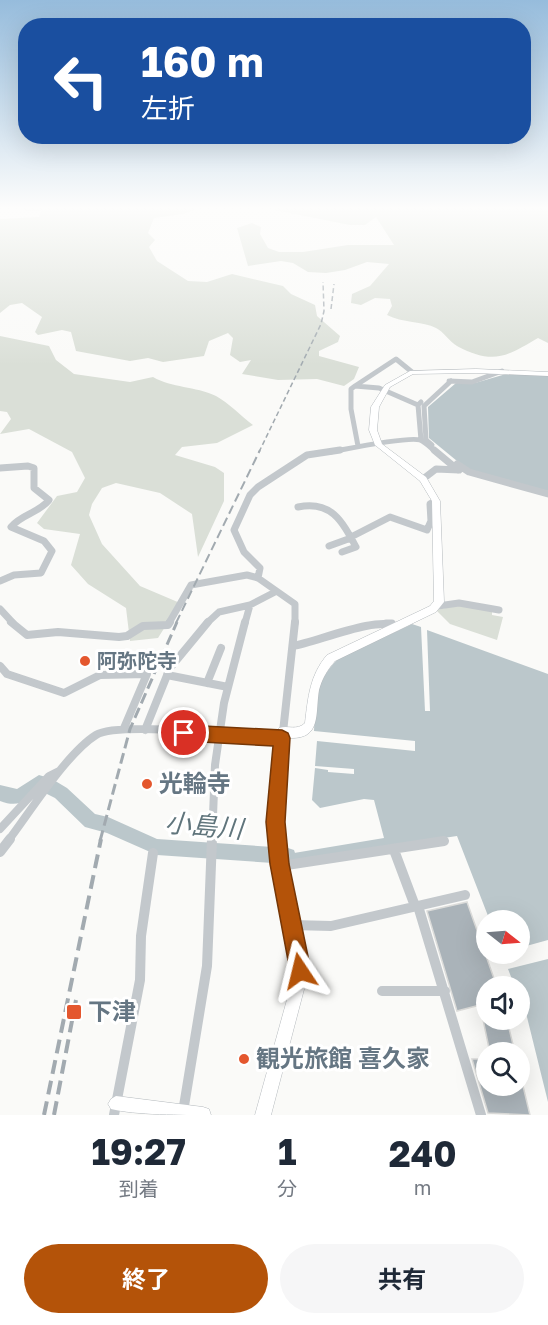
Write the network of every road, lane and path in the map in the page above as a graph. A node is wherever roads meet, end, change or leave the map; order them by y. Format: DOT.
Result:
graph roads {
  1 [pos="502,371"];
  2 [pos="412,372"];
  3 [pos="548,374"];
  4 [pos="451,381"];
  5 [pos="354,386"];
  6 [pos="383,390"];
  7 [pos="418,405"];
  8 [pos="421,440"];
  9 [pos="379,445"];
  10 [pos="358,446"];
  11 [pos="0,468"];
  12 [pos="461,470"];
  13 [pos="423,479"];
  14 [pos="548,494"];
  15 [pos="436,501"];
  16 [pos="298,507"];
  17 [pos="351,538"];
  18 [pos="328,546"];
  19 [pos="342,552"];
  20 [pos="258,578"];
  21 [pos="0,581"];
  22 [pos="275,592"];
  23 [pos="250,604"];
  24 [pos="438,606"];
  25 [pos="0,609"];
  26 [pos="499,610"];
  27 [pos="397,627"];
  28 [pos="293,646"];
  29 [pos="221,648"];
  30 [pos="0,666"];
  31 [pos="167,675"];
  32 [pos="207,683"];
  33 [pos="228,687"];
  34 [pos="124,729"];
  35 [pos="145,730"];
  36 [pos="220,735"];
  37 [pos="282,735"];
  38 [pos="59,771"];
  39 [pos="0,829"];
  40 [pos="444,841"];
  41 [pos="394,850"];
  42 [pos="0,852"];
  43 [pos="153,853"];
  44 [pos="279,861"];
  45 [pos="465,895"];
  46 [pos="416,906"];
  47 [pos="292,925"];
  48 [pos="382,991"];
  49 [pos="445,991"];
  50 [pos="115,1109"];
  51 [pos="164,1113"];
  52 [pos="183,1113"];
  53 [pos="203,1115"];
  54 [pos="263,1115"];
  55 [pos="481,1115"];
  1 -- 2 [label="main road"];
  1 -- 3 [label="main road"];
  1 -- 4 [label="street"];
  2 -- 5 [label="street"];
  2 -- 6 [label="main road"];
  4 -- 7 [label="street"];
  4 -- 12 [label="street"];
  5 -- 6 [label="street"];
  5 -- 10 [label="street"];
  6 -- 7 [label="street"];
  6 -- 9 [label="main road"];
  7 -- 8 [label="street"];
  8 -- 9 [label="street"];
  8 -- 12 [label="street"];
  9 -- 10 [label="street"];
  9 -- 13 [label="main road"];
  10 -- 20 [label="street"];
  11 -- 21 [label="street"];
  12 -- 13 [label="street"];
  12 -- 14 [label="street"];
  13 -- 15 [label="main road"];
  15 -- 17 [label="street"];
  15 -- 24 [label="main road"];
  16 -- 17 [label="street"];
  17 -- 18 [label="street"];
  17 -- 19 [label="street"];
  20 -- 22 [label="street"];
  20 -- 25 [label="street"];
  22 -- 23 [label="street"];
  22 -- 28 [label="street"];
  23 -- 31 [label="street"];
  23 -- 33 [label="street"];
  24 -- 26 [label="street"];
  24 -- 27 [label="main road"];
  27 -- 28 [label="street"];
  27 -- 37 [label="main road"];
  28 -- 37 [label="street"];
  29 -- 32 [label="street"];
  30 -- 34 [label="street"];
  31 -- 32 [label="street"];
  31 -- 35 [label="street"];
  32 -- 33 [label="street"];
  33 -- 36 [label="street"];
  34 -- 35 [label="street"];
  34 -- 38 [label="street"];
  35 -- 36 [label="street"];
  36 -- 37 [label="street"];
  36 -- 52 [label="street"];
  37 -- 44 [label="main road"];
  38 -- 39 [label="street"];
  38 -- 42 [label="street"];
  40 -- 41 [label="street"];
  41 -- 44 [label="street"];
  41 -- 46 [label="street"];
  43 -- 50 [label="street"];
  44 -- 47 [label="main road"];
  45 -- 46 [label="street"];
  46 -- 47 [label="street"];
  46 -- 49 [label="street"];
  47 -- 54 [label="main road"];
  48 -- 49 [label="street"];
  49 -- 55 [label="street"];
  50 -- 51 [label="main road"];
  51 -- 52 [label="main road"];
  52 -- 53 [label="main road"];
}
